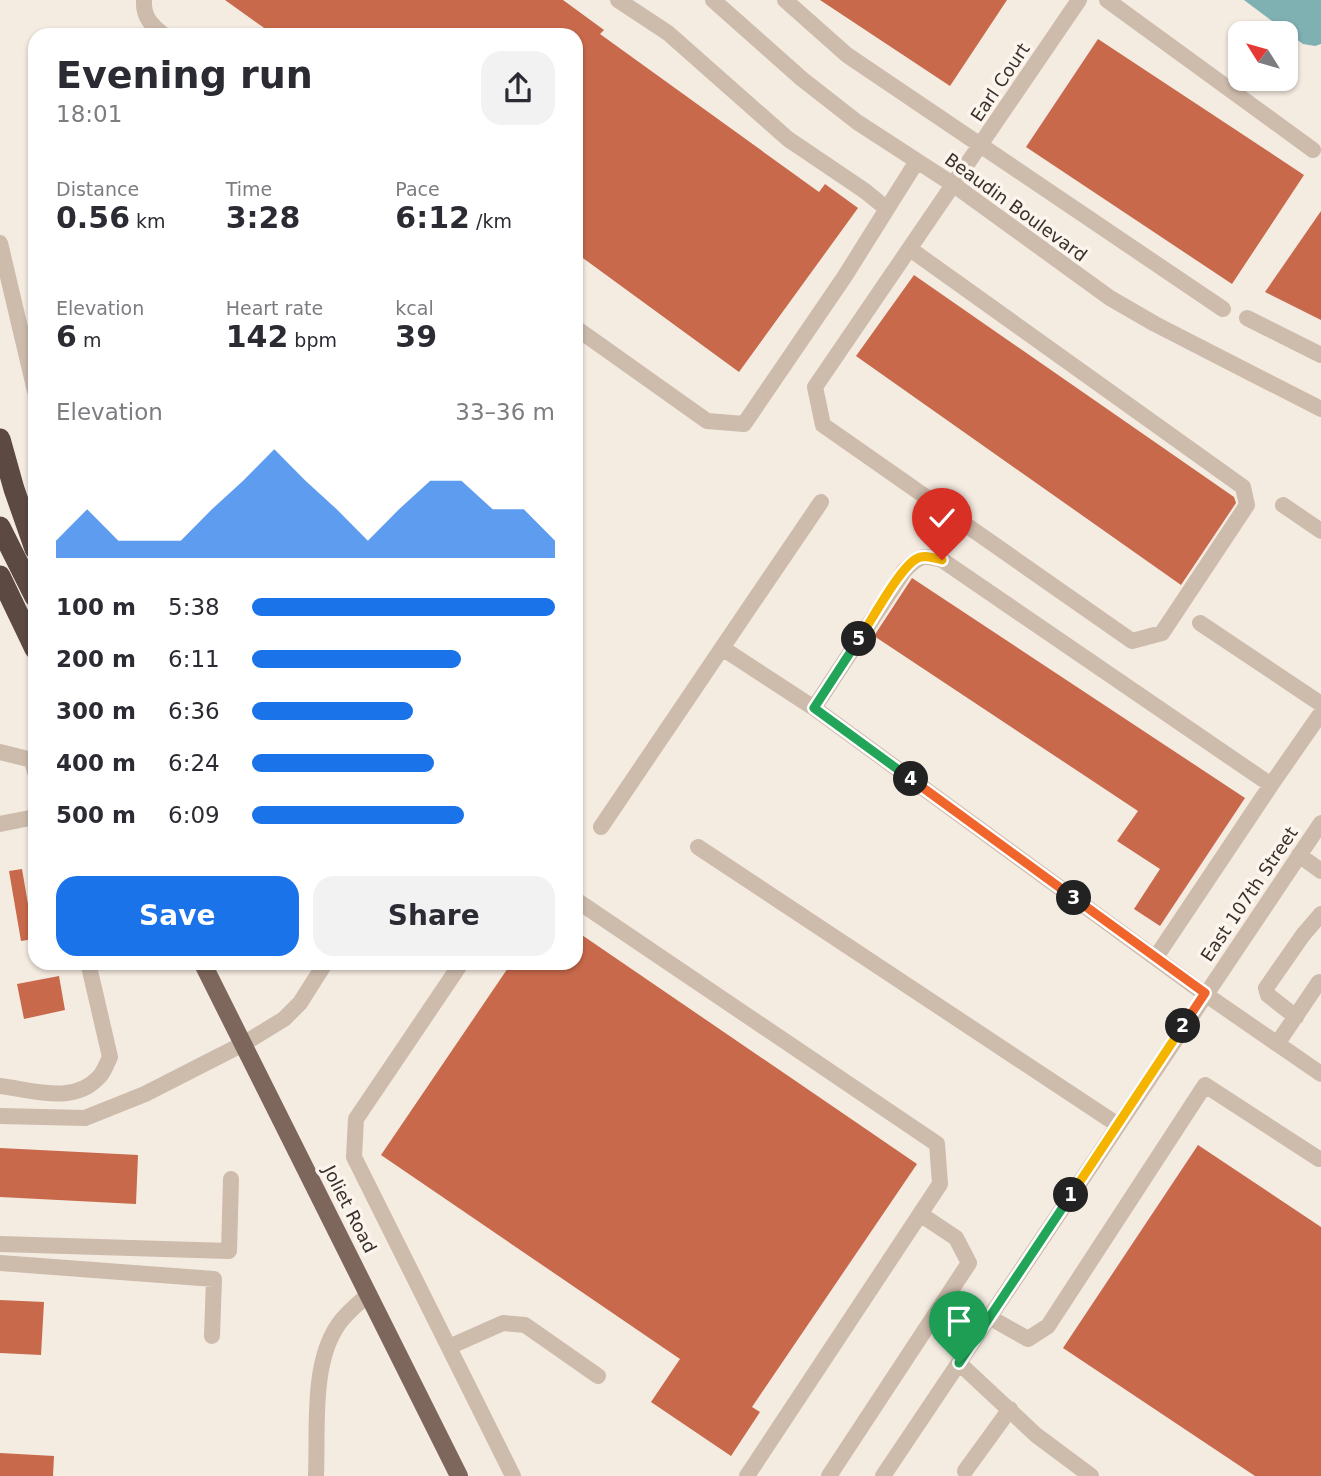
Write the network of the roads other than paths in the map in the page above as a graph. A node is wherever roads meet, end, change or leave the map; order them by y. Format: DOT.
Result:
graph roads {
  1 [pos="144,0"];
  2 [pos="618,0"];
  3 [pos="713,0"];
  4 [pos="785,0"];
  5 [pos="1079,0"];
  6 [pos="1107,0"];
  7 [pos="155,28"];
  8 [pos="981,145"];
  9 [pos="1313,150"];
  10 [pos="917,161"];
  11 [pos="954,185"];
  12 [pos="887,209"];
  13 [pos="0,243"];
  14 [pos="910,249"];
  15 [pos="1223,309"];
  16 [pos="1247,318"];
  17 [pos="583,333"];
  18 [pos="1321,355"];
  19 [pos="28,361"];
  20 [pos="1321,409"];
  21 [pos="0,439"];
  22 [pos="821,502"];
  23 [pos="1283,505"];
  24 [pos="0,527"];
  25 [pos="28,527"];
  26 [pos="1321,531"];
  27 [pos="0,576"];
  28 [pos="28,583"];
  29 [pos="1200,623"];
  30 [pos="28,634"];
  31 [pos="722,648"];
  32 [pos="1321,704"];
  33 [pos="814,708"];
  34 [pos="1321,713"];
  35 [pos="0,752"];
  36 [pos="28,764"];
  37 [pos="1271,785"];
  38 [pos="28,818"];
  39 [pos="1321,823"];
  40 [pos="0,824"];
  41 [pos="601,827"];
  42 [pos="698,847"];
  43 [pos="1299,855"];
  44 [pos="1321,871"];
  45 [pos="583,905"];
  46 [pos="1321,914"];
  47 [pos="1156,957"];
  48 [pos="90,970"];
  49 [pos="206,970"];
  50 [pos="321,970"];
  51 [pos="457,970"];
  52 [pos="1320,982"];
  53 [pos="1205,993"];
  54 [pos="1296,1017"];
  55 [pos="243,1044"];
  56 [pos="1277,1044"];
  57 [pos="1321,1074"];
  58 [pos="0,1086"];
  59 [pos="0,1116"];
  60 [pos="1118,1125"];
  61 [pos="1320,1159"];
  62 [pos="231,1179"];
  63 [pos="920,1214"];
  64 [pos="0,1244"];
  65 [pos="0,1263"];
  66 [pos="369,1294"];
  67 [pos="989,1317"];
  68 [pos="212,1336"];
  69 [pos="449,1347"];
  70 [pos="959,1363"];
  71 [pos="598,1376"];
  72 [pos="1010,1409"];
  73 [pos="965,1471"];
  74 [pos="752,1474"];
  75 [pos="316,1476"];
  76 [pos="459,1476"];
  77 [pos="513,1476"];
  78 [pos="829,1476"];
  79 [pos="883,1476"];
  80 [pos="1091,1476"];
  1 -- 7 [label="street"];
  2 -- 12 [label="street"];
  3 -- 10 [label="street, Beaudin Boulevard"];
  4 -- 8 [label="street"];
  5 -- 8 [label="street, Earl Court"];
  6 -- 9 [label="street"];
  8 -- 11 [label="street, Earl Court"];
  8 -- 15 [label="street"];
  10 -- 11 [label="street, Beaudin Boulevard"];
  10 -- 12 [label="street"];
  11 -- 14 [label="street, Earl Court"];
  11 -- 20 [label="street, Beaudin Boulevard"];
  12 -- 17 [label="street"];
  13 -- 19 [label="street"];
  14 -- 14 [label="street, Earl Court"];
  16 -- 18 [label="street"];
  21 -- 25 [label="highway"];
  22 -- 31 [label="street"];
  23 -- 26 [label="street"];
  24 -- 28 [label="highway"];
  27 -- 30 [label="highway"];
  29 -- 32 [label="street"];
  31 -- 33 [label="street"];
  31 -- 41 [label="street"];
  33 -- 37 [label="street"];
  33 -- 47 [label="street"];
  34 -- 37 [label="street"];
  35 -- 36 [label="street"];
  37 -- 47 [label="street"];
  38 -- 40 [label="street"];
  39 -- 43 [label="street, East 107th Street"];
  42 -- 60 [label="street"];
  43 -- 44 [label="street"];
  43 -- 53 [label="street, East 107th Street"];
  45 -- 63 [label="street"];
  46 -- 54 [label="street"];
  47 -- 53 [label="street"];
  48 -- 58 [label="street"];
  49 -- 55 [label="main road, Joliet Road"];
  50 -- 55 [label="street"];
  51 -- 69 [label="street"];
  52 -- 54 [label="street"];
  53 -- 56 [label="street"];
  53 -- 60 [label="street, East 107th Street"];
  54 -- 56 [label="street"];
  55 -- 59 [label="street"];
  55 -- 66 [label="main road, Joliet Road"];
  56 -- 57 [label="street"];
  60 -- 67 [label="street, East 107th Street"];
  61 -- 67 [label="street"];
  62 -- 64 [label="street"];
  63 -- 74 [label="street"];
  63 -- 78 [label="street"];
  65 -- 68 [label="street"];
  66 -- 75 [label="street"];
  66 -- 76 [label="main road, Joliet Road"];
  67 -- 70 [label="street, East 107th Street"];
  69 -- 71 [label="street"];
  69 -- 77 [label="street"];
  70 -- 72 [label="street"];
  70 -- 79 [label="street, East 107th Street"];
  72 -- 73 [label="street"];
  72 -- 80 [label="street"];
}
